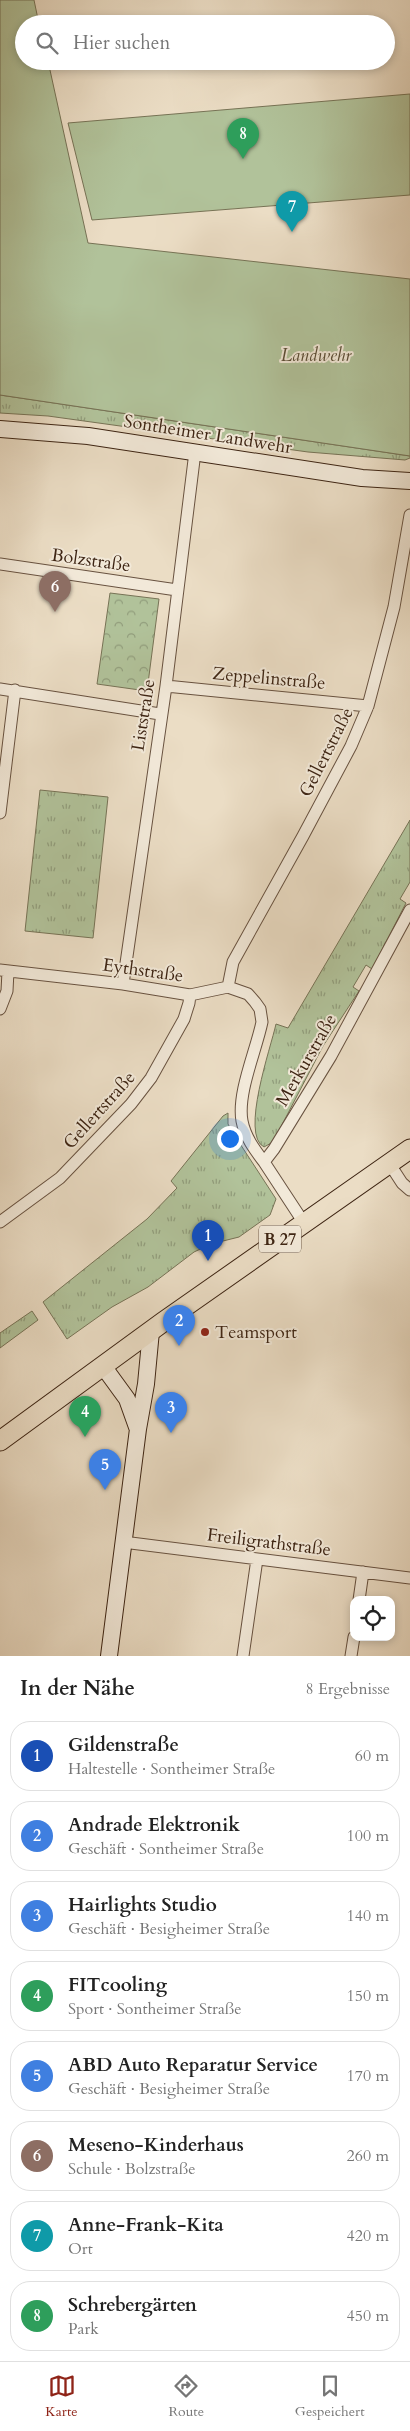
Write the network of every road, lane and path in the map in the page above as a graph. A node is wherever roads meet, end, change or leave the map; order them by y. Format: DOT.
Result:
graph roads {
  1 [pos="0,428"];
  2 [pos="195,452"];
  3 [pos="410,482"];
  4 [pos="410,515"];
  5 [pos="0,564"];
  6 [pos="177,590"];
  7 [pos="166,686"];
  8 [pos="0,689"];
  9 [pos="15,690"];
  10 [pos="368,706"];
  11 [pos="160,714"];
  12 [pos="0,813"];
  13 [pos="410,910"];
  14 [pos="4,970"];
  15 [pos="123,984"];
  16 [pos="228,987"];
  17 [pos="190,995"];
  18 [pos="0,1009"];
  19 [pos="410,1149"];
  20 [pos="264,1162"];
  21 [pos="389,1164"];
  22 [pos="410,1190"];
  23 [pos="0,1222"];
  24 [pos="304,1223"];
  25 [pos="151,1331"];
  26 [pos="103,1366"];
  27 [pos="138,1428"];
  28 [pos="0,1441"];
  29 [pos="123,1542"];
  30 [pos="257,1558"];
  31 [pos="363,1572"];
  32 [pos="410,1578"];
  33 [pos="360,1596"];
  34 [pos="353,1641"];
  35 [pos="108,1656"];
  36 [pos="243,1656"];
  37 [pos="351,1656"];
  1 -- 2 [label="street, Sontheimer Landwehr"];
  2 -- 3 [label="street, Sontheimer Landwehr"];
  2 -- 6 [label="street, Liststraße"];
  4 -- 10 [label="street, Gellertstraße"];
  5 -- 6 [label="street, Bolzstraße"];
  6 -- 7 [label="street, Liststraße"];
  7 -- 10 [label="street, Zeppelinstraße"];
  7 -- 11 [label="street, Liststraße"];
  8 -- 9 [label="street"];
  9 -- 11 [label="street"];
  9 -- 12 [label="street"];
  10 -- 16 [label="street, Gellertstraße"];
  11 -- 15 [label="street, Liststraße"];
  13 -- 20 [label="street, Merkurstraße"];
  14 -- 15 [label="street, Eythstraße"];
  14 -- 18 [label="street"];
  15 -- 17 [label="street, Eythstraße"];
  16 -- 17 [label="street, Eythstraße"];
  16 -- 20 [label="street"];
  17 -- 23 [label="street, Gellertstraße"];
  19 -- 21 [label="main road, B 27"];
  20 -- 24 [label="street"];
  21 -- 22 [label="street"];
  21 -- 24 [label="main road, B 27"];
  24 -- 25 [label="main road, B 27"];
  25 -- 26 [label="main road, B 27"];
  25 -- 27 [label="street"];
  26 -- 27 [label="street"];
  26 -- 28 [label="main road, B 27"];
  27 -- 29 [label="street"];
  29 -- 30 [label="street, Freiligrathstraße"];
  29 -- 35 [label="street"];
  30 -- 31 [label="street, Freiligrathstraße"];
  30 -- 36 [label="street"];
  31 -- 32 [label="street, Freiligrathstraße"];
  31 -- 33 [label="street"];
  34 -- 37 [label="street"];
}
